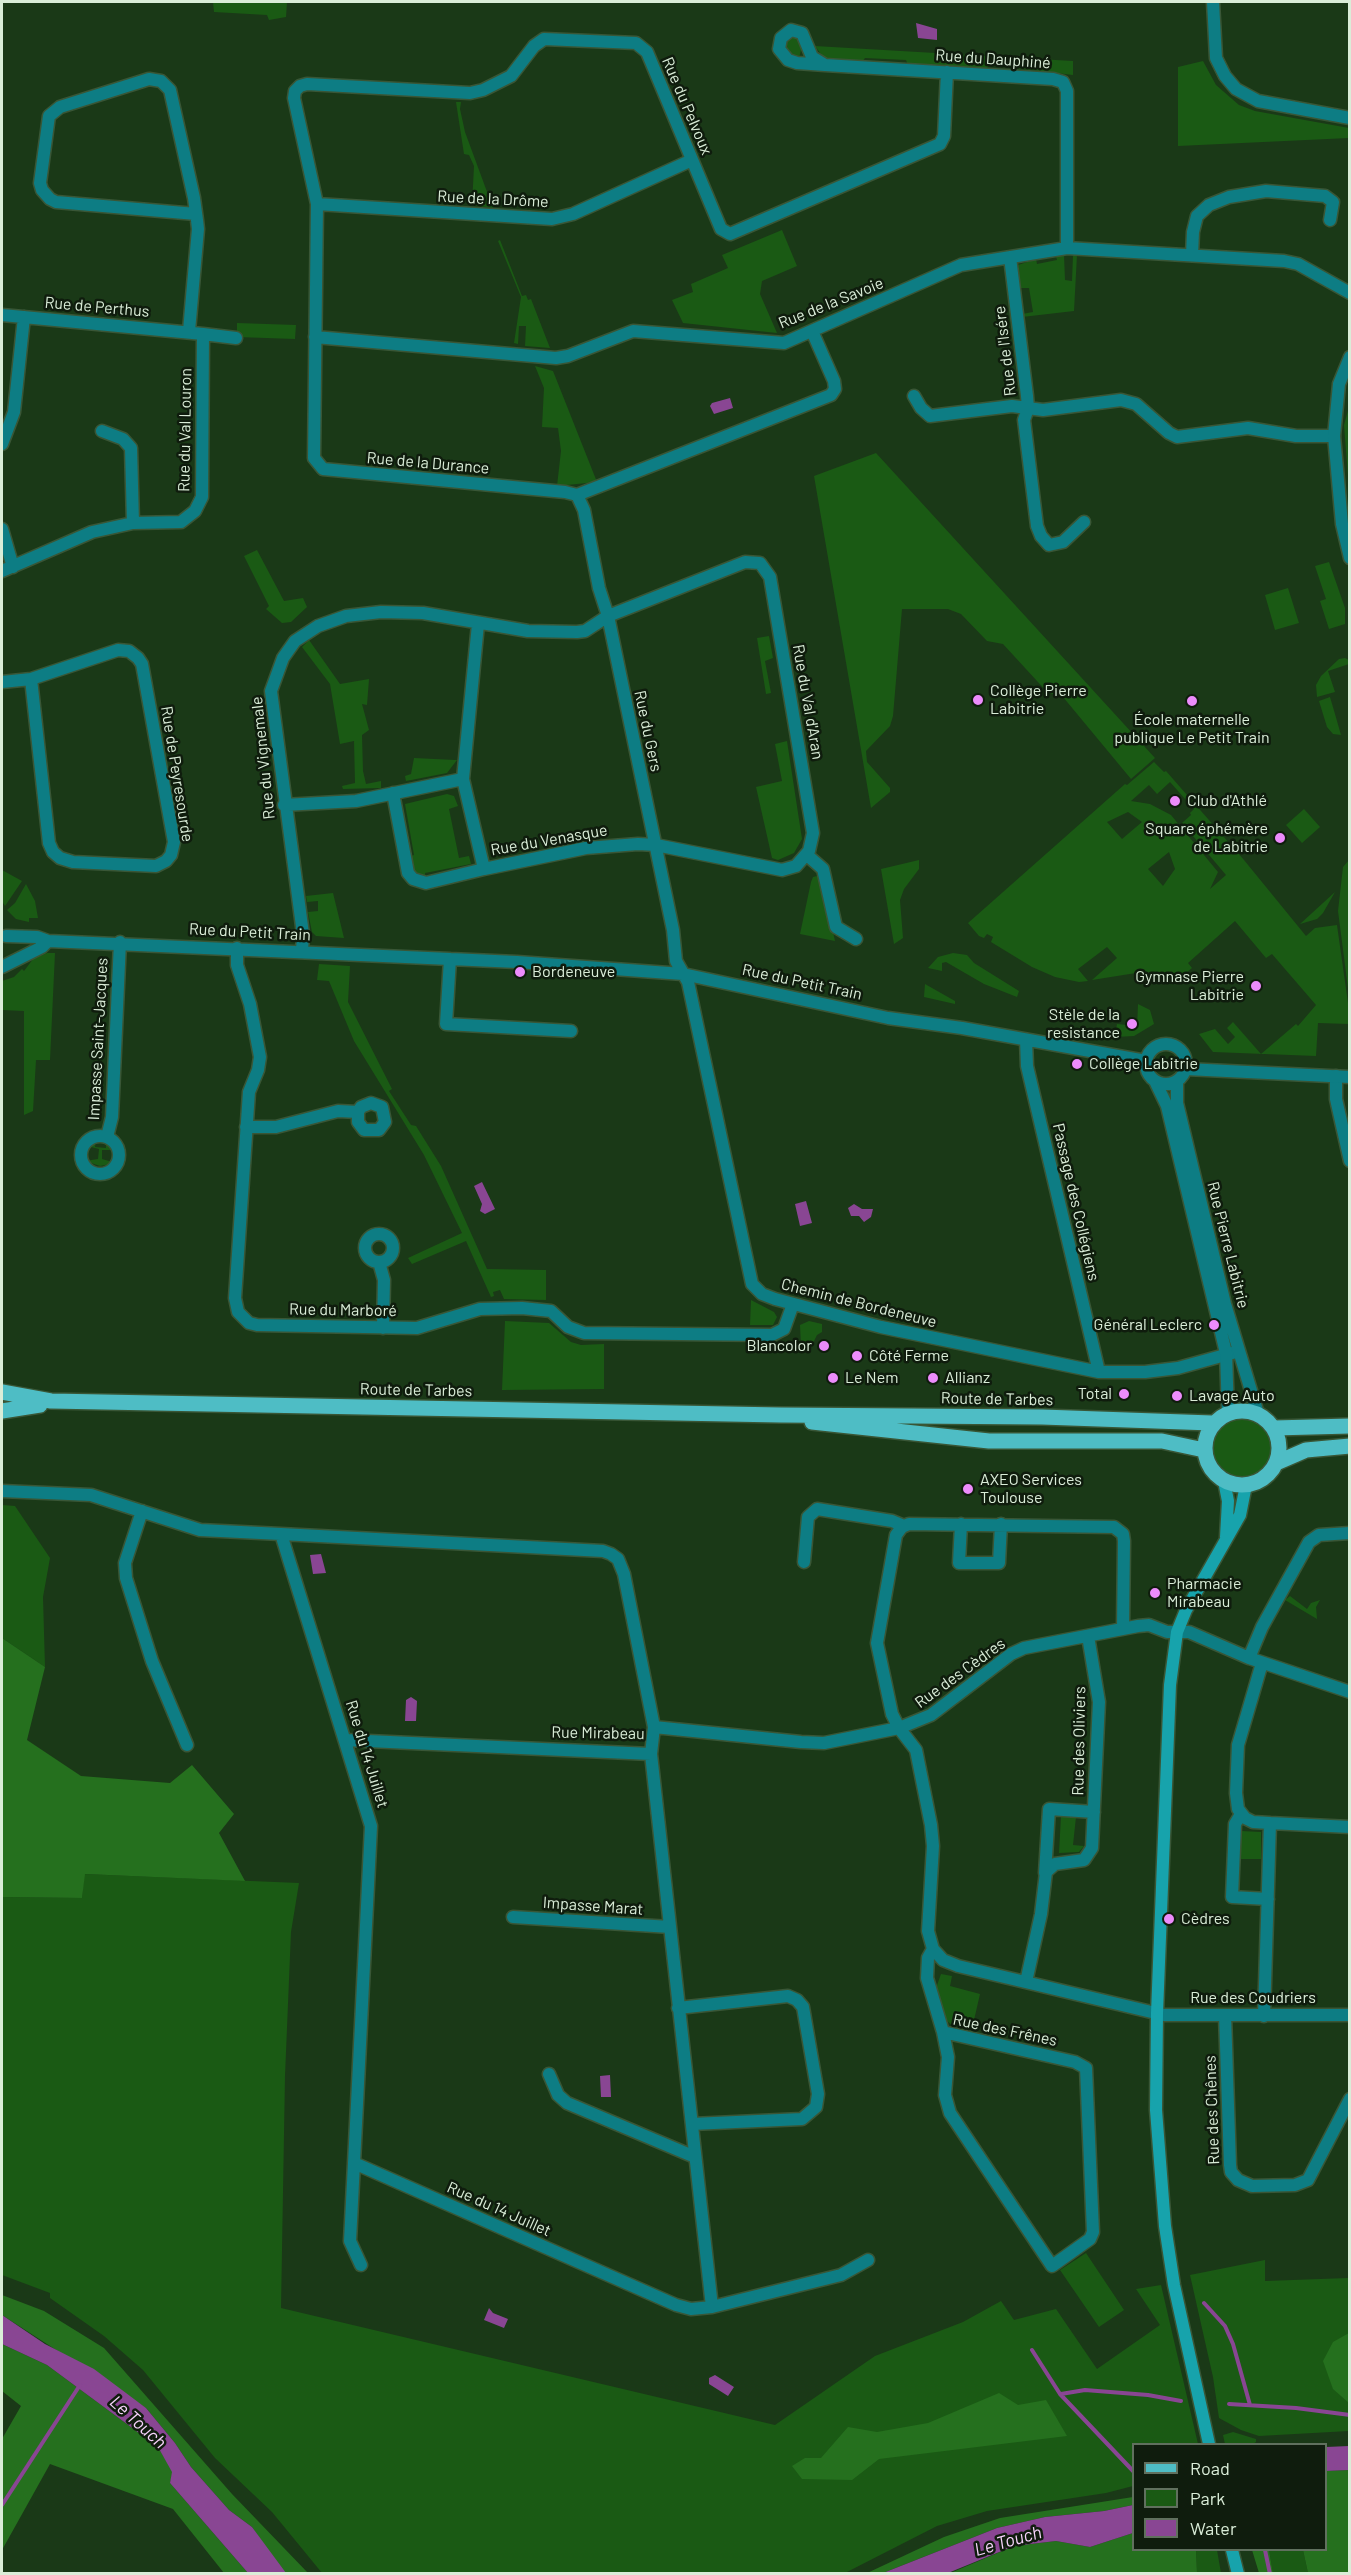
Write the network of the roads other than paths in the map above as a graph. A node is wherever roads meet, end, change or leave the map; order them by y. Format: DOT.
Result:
graph roads {
  1 [pos="1213,2"];
  2 [pos="825,65"];
  3 [pos="947,72"];
  4 [pos="300,86"];
  5 [pos="1350,118"];
  6 [pos="693,160"];
  7 [pos="317,204"];
  8 [pos="196,214"];
  9 [pos="1330,220"];
  10 [pos="1067,248"];
  11 [pos="1192,255"];
  12 [pos="1010,257"];
  13 [pos="1350,293"];
  14 [pos="2,315"];
  15 [pos="24,317"];
  16 [pos="189,331"];
  17 [pos="812,331"];
  18 [pos="202,334"];
  19 [pos="315,337"];
  20 [pos="236,338"];
  21 [pos="1350,357"];
  22 [pos="914,396"];
  23 [pos="1028,408"];
  24 [pos="102,431"];
  25 [pos="1334,436"];
  26 [pos="2,444"];
  27 [pos="577,495"];
  28 [pos="1084,522"];
  29 [pos="133,523"];
  30 [pos="2,529"];
  31 [pos="1350,558"];
  32 [pos="7,569"];
  33 [pos="608,616"];
  34 [pos="478,624"];
  35 [pos="32,679"];
  36 [pos="2,682"];
  37 [pos="464,779"];
  38 [pos="393,793"];
  39 [pos="284,805"];
  40 [pos="656,845"];
  41 [pos="807,855"];
  42 [pos="484,869"];
  43 [pos="3,935"];
  44 [pos="856,939"];
  45 [pos="48,941"];
  46 [pos="120,942"];
  47 [pos="237,948"];
  48 [pos="302,951"];
  49 [pos="450,959"];
  50 [pos="7,963"];
  51 [pos="684,974"];
  52 [pos="571,1031"];
  53 [pos="1026,1040"];
  54 [pos="1146,1061"];
  55 [pos="1186,1069"];
  56 [pos="1336,1076"];
  57 [pos="1350,1077"];
  58 [pos="1155,1081"];
  59 [pos="1177,1082"];
  60 [pos="358,1112"];
  61 [pos="246,1127"];
  62 [pos="107,1137"];
  63 [pos="1350,1161"];
  64 [pos="379,1262"];
  65 [pos="793,1304"];
  66 [pos="383,1328"];
  67 [pos="1239,1351"];
  68 [pos="1226,1353"];
  69 [pos="1099,1372"];
  70 [pos="2,1392"];
  71 [pos="51,1401"];
  72 [pos="2,1411"];
  73 [pos="1228,1413"];
  74 [pos="1258,1414"];
  75 [pos="780,1415"];
  76 [pos="1212,1423"];
  77 [pos="1350,1426"];
  78 [pos="1274,1428"];
  79 [pos="1350,1446"];
  80 [pos="1204,1450"];
  81 [pos="1276,1463"];
  82 [pos="1224,1481"];
  83 [pos="1246,1485"];
  84 [pos="2,1491"];
  85 [pos="142,1510"];
  86 [pos="961,1524"];
  87 [pos="1000,1524"];
  88 [pos="904,1526"];
  89 [pos="1350,1533"];
  90 [pos="281,1534"];
  91 [pos="1226,1538"];
  92 [pos="804,1562"];
  93 [pos="1123,1629"];
  94 [pos="1177,1632"];
  95 [pos="1088,1636"];
  96 [pos="1249,1658"];
  97 [pos="1262,1662"];
  98 [pos="1350,1692"];
  99 [pos="654,1727"];
  100 [pos="899,1728"];
  101 [pos="346,1740"];
  102 [pos="187,1745"];
  103 [pos="651,1754"];
  104 [pos="1094,1812"];
  105 [pos="1241,1814"];
  106 [pos="1270,1823"];
  107 [pos="1350,1827"];
  108 [pos="1045,1875"];
  109 [pos="1268,1899"];
  110 [pos="513,1917"];
  111 [pos="670,1927"];
  112 [pos="933,1949"];
  113 [pos="1026,1982"];
  114 [pos="678,2008"];
  115 [pos="1156,2013"];
  116 [pos="1350,2014"];
  117 [pos="1225,2015"];
  118 [pos="1264,2016"];
  119 [pos="943,2032"];
  120 [pos="549,2074"];
  121 [pos="1350,2099"];
  122 [pos="692,2124"];
  123 [pos="695,2157"];
  124 [pos="354,2163"];
  125 [pos="868,2260"];
  126 [pos="360,2265"];
  127 [pos="712,2307"];
  128 [pos="1209,2443"];
  129 [pos="1232,2551"];
  130 [pos="1238,2574"];
  1 -- 5 [label="street"];
  2 -- 3 [label="street, Rue du Dauphiné"];
  3 -- 6 [label="street, Rue du Pelvoux"];
  3 -- 10 [label="street, Rue du Dauphiné"];
  4 -- 6 [label="street, Rue du Pelvoux"];
  4 -- 7 [label="street, Rue de la Durance"];
  6 -- 7 [label="street, Rue de la Drôme"];
  7 -- 19 [label="street, Rue de la Durance"];
  8 -- 8 [label="street"];
  8 -- 16 [label="street"];
  9 -- 11 [label="street"];
  10 -- 11 [label="street, Rue de la Savoie"];
  10 -- 12 [label="street, Rue de la Savoie"];
  11 -- 13 [label="street, Rue de la Savoie"];
  12 -- 17 [label="street, Rue de la Savoie"];
  12 -- 23 [label="street, Rue de l'Isére"];
  14 -- 15 [label="street, Rue de Perthus"];
  15 -- 16 [label="street, Rue de Perthus"];
  15 -- 26 [label="street"];
  16 -- 18 [label="street"];
  17 -- 19 [label="street, Rue de la Savoie"];
  17 -- 27 [label="street"];
  18 -- 20 [label="street"];
  18 -- 29 [label="street, Rue du Val Louron"];
  19 -- 27 [label="street, Rue de la Durance"];
  21 -- 25 [label="street"];
  22 -- 23 [label="street"];
  23 -- 25 [label="street, Rue de l'Isére"];
  23 -- 28 [label="street"];
  24 -- 29 [label="street"];
  25 -- 31 [label="street"];
  27 -- 33 [label="street, Rue du Gers"];
  29 -- 32 [label="street, Rue du Val Louron"];
  30 -- 32 [label="street"];
  33 -- 34 [label="street, Rue du Vignemale"];
  33 -- 40 [label="street, Rue du Gers"];
  33 -- 41 [label="street, Rue du Val d'Aran"];
  34 -- 37 [label="street, Rue du Venasque"];
  34 -- 39 [label="street, Rue du Vignemale"];
  35 -- 35 [label="street, Rue de Peyresourde"];
  35 -- 36 [label="street, Rue de Peyresourde"];
  37 -- 38 [label="street"];
  37 -- 42 [label="street, Rue du Venasque"];
  38 -- 39 [label="street"];
  38 -- 42 [label="street, Rue du Venasque"];
  39 -- 48 [label="street, Rue du Vignemale"];
  40 -- 41 [label="street"];
  40 -- 42 [label="street, Rue du Venasque"];
  40 -- 51 [label="street, Rue du Gers"];
  41 -- 44 [label="street"];
  43 -- 45 [label="street, Rue du Petit Train"];
  43 -- 50 [label="street"];
  45 -- 46 [label="street, Rue du Petit Train"];
  45 -- 50 [label="street"];
  46 -- 47 [label="street, Rue du Petit Train"];
  46 -- 62 [label="street, Impasse Saint-Jacques"];
  47 -- 48 [label="street, Rue du Petit Train"];
  47 -- 61 [label="street, Rue du Marboré"];
  48 -- 49 [label="street, Rue du Petit Train"];
  49 -- 51 [label="street, Rue du Petit Train"];
  49 -- 52 [label="street"];
  51 -- 53 [label="street, Rue du Petit Train"];
  51 -- 65 [label="street, Chemin de Bordeneuve"];
  53 -- 54 [label="street, Rue du Petit Train"];
  53 -- 69 [label="street, Passage des Collégiens"];
  54 -- 55 [label="street"];
  54 -- 58 [label="street"];
  55 -- 56 [label="street"];
  55 -- 59 [label="street"];
  56 -- 57 [label="street"];
  56 -- 63 [label="street"];
  58 -- 59 [label="street"];
  58 -- 68 [label="street, Rue Pierre Labitrie"];
  59 -- 67 [label="street, Rue Pierre Labitrie"];
  60 -- 61 [label="street"];
  61 -- 66 [label="street, Rue du Marboré"];
  64 -- 66 [label="street"];
  65 -- 66 [label="street, Rue du Marboré"];
  65 -- 69 [label="street, Chemin de Bordeneuve"];
  67 -- 68 [label="street, Chemin de Bordeneuve"];
  67 -- 74 [label="street, Rue Pierre Labitrie"];
  68 -- 69 [label="street, Chemin de Bordeneuve"];
  68 -- 73 [label="street, Rue Pierre Labitrie"];
  70 -- 71 [label="main road, Route de Tarbes"];
  71 -- 72 [label="main road, Route de Tarbes"];
  71 -- 75 [label="main road, Route de Tarbes"];
  73 -- 74 [label="main road"];
  73 -- 76 [label="main road"];
  74 -- 78 [label="main road"];
  75 -- 76 [label="main road, Route de Tarbes"];
  75 -- 80 [label="main road, Route de Tarbes"];
  76 -- 80 [label="main road"];
  77 -- 78 [label="main road"];
  78 -- 81 [label="main road"];
  79 -- 81 [label="main road"];
  80 -- 82 [label="main road"];
  81 -- 83 [label="main road"];
  82 -- 83 [label="main road"];
  82 -- 91 [label="main road"];
  83 -- 91 [label="main road"];
  84 -- 85 [label="street"];
  85 -- 90 [label="street"];
  85 -- 102 [label="street"];
  86 -- 87 [label="street"];
  86 -- 87 [label="street"];
  86 -- 88 [label="street"];
  87 -- 93 [label="street"];
  88 -- 92 [label="street"];
  88 -- 100 [label="street"];
  89 -- 96 [label="street"];
  90 -- 99 [label="street"];
  90 -- 101 [label="street, Rue du 14 Juillet"];
  91 -- 94 [label="main road"];
  93 -- 94 [label="street, Rue des Cèdres"];
  93 -- 95 [label="street, Rue des Cèdres"];
  94 -- 96 [label="street"];
  94 -- 115 [label="main road"];
  95 -- 100 [label="street, Rue des Cèdres"];
  95 -- 104 [label="street, Rue des Oliviers"];
  96 -- 97 [label="street"];
  97 -- 98 [label="street"];
  97 -- 105 [label="street"];
  99 -- 100 [label="street, Rue Mirabeau"];
  99 -- 103 [label="street, Rue Mirabeau"];
  100 -- 112 [label="street"];
  101 -- 103 [label="street, Rue Mirabeau"];
  101 -- 124 [label="street, Rue du 14 Juillet"];
  103 -- 111 [label="street"];
  104 -- 108 [label="street, Rue des Oliviers"];
  104 -- 108 [label="street, Rue des Oliviers"];
  105 -- 106 [label="street"];
  105 -- 109 [label="street"];
  106 -- 107 [label="street"];
  106 -- 109 [label="street"];
  108 -- 113 [label="street, Rue des Oliviers"];
  109 -- 118 [label="street"];
  110 -- 111 [label="street, Impasse Marat"];
  111 -- 114 [label="street"];
  112 -- 113 [label="street"];
  112 -- 119 [label="street"];
  113 -- 115 [label="street"];
  114 -- 122 [label="street"];
  114 -- 122 [label="street"];
  115 -- 117 [label="street, Rue des Coudriers"];
  115 -- 128 [label="main road"];
  116 -- 118 [label="street, Rue des Coudriers"];
  117 -- 118 [label="street, Rue des Coudriers"];
  117 -- 121 [label="street, Rue des Chênes"];
  119 -- 119 [label="street, Rue des Frênes"];
  120 -- 123 [label="street"];
  122 -- 123 [label="street"];
  123 -- 127 [label="street"];
  124 -- 126 [label="street"];
  124 -- 127 [label="street, Rue du 14 Juillet"];
  125 -- 127 [label="street, Rue du 14 Juillet"];
  129 -- 130 [label="main road"];
}
